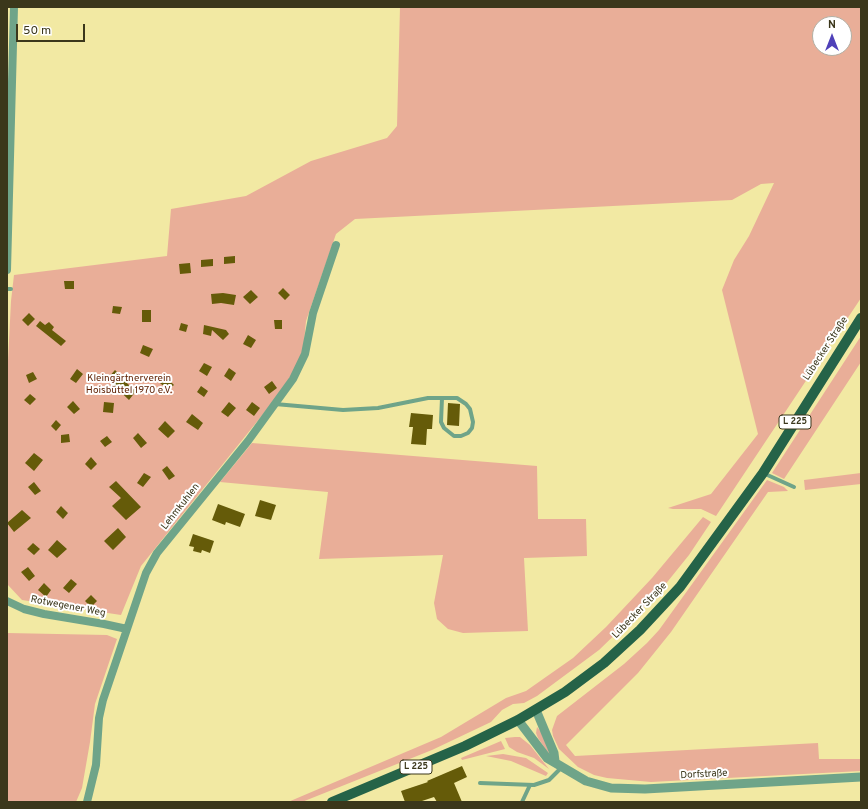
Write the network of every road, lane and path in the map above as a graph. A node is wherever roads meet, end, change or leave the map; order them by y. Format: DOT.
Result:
graph roads {
  1 [pos="14,7"];
  2 [pos="336,245"];
  3 [pos="7,270"];
  4 [pos="861,318"];
  5 [pos="442,398"];
  6 [pos="275,404"];
  7 [pos="763,473"];
  8 [pos="794,487"];
  9 [pos="7,600"];
  10 [pos="127,629"];
  11 [pos="536,710"];
  12 [pos="518,720"];
  13 [pos="558,764"];
  14 [pos="861,777"];
  15 [pos="480,782"];
  16 [pos="530,785"];
  17 [pos="87,802"];
  18 [pos="332,802"];
  19 [pos="522,802"];
  1 -- 3 [label="street"];
  2 -- 6 [label="street, Lehmkuhlen"];
  4 -- 7 [label="main road, Lübecker Straße / L 225"];
  5 -- 5 [label="lane"];
  5 -- 6 [label="lane"];
  6 -- 10 [label="street, Lehmkuhlen"];
  7 -- 8 [label="lane"];
  7 -- 11 [label="main road, Lübecker Straße / L 225"];
  9 -- 10 [label="street, Rotwegener Weg"];
  10 -- 17 [label="street, Lehmkuhlen"];
  11 -- 12 [label="main road, Lübecker Straße / L 225"];
  11 -- 13 [label="street"];
  12 -- 13 [label="street, Dorfstraße"];
  12 -- 18 [label="main road, Lübecker Straße / L 225"];
  13 -- 14 [label="street, Dorfstraße"];
  13 -- 16 [label="lane"];
  15 -- 16 [label="lane"];
  16 -- 19 [label="lane"];
}
